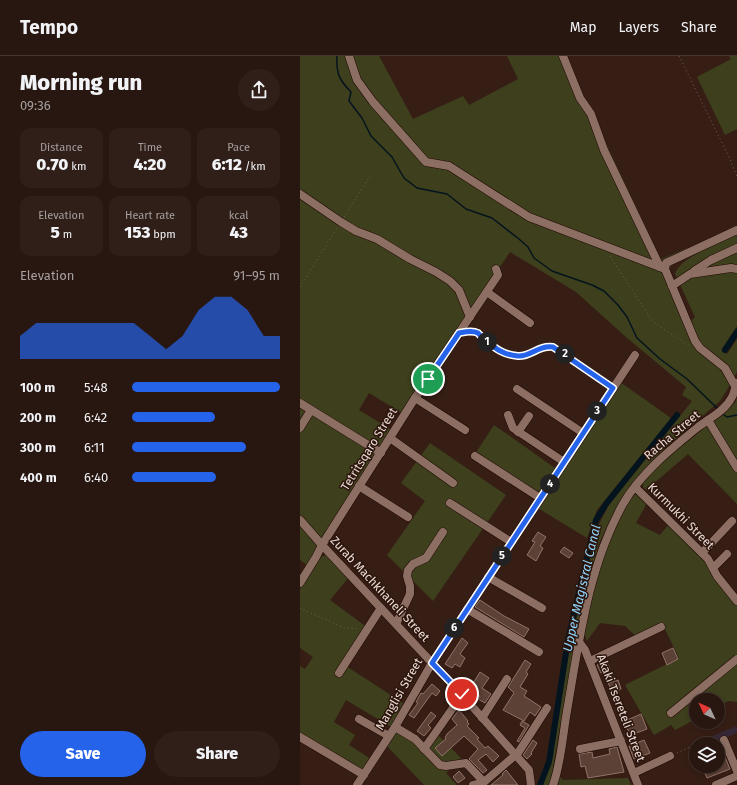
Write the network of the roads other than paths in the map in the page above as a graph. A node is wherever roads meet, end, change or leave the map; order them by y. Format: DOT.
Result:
graph roads {
  1 [pos="349,56"];
  2 [pos="563,56"];
  3 [pos="300,194"];
  4 [pos="737,230"];
  5 [pos="737,248"];
  6 [pos="662,268"];
  7 [pos="496,269"];
  8 [pos="737,269"];
  9 [pos="690,274"];
  10 [pos="672,286"];
  11 [pos="487,292"];
  12 [pos="470,317"];
  13 [pos="530,323"];
  14 [pos="635,355"];
  15 [pos="736,385"];
  16 [pos="517,389"];
  17 [pos="415,398"];
  18 [pos="300,403"];
  19 [pos="311,410"];
  20 [pos="508,415"];
  21 [pos="529,416"];
  22 [pos="708,420"];
  23 [pos="300,428"];
  24 [pos="465,430"];
  25 [pos="518,432"];
  26 [pos="583,432"];
  27 [pos="390,438"];
  28 [pos="381,453"];
  29 [pos="475,456"];
  30 [pos="564,462"];
  31 [pos="737,468"];
  32 [pos="453,483"];
  33 [pos="359,486"];
  34 [pos="636,487"];
  35 [pos="540,498"];
  36 [pos="450,503"];
  37 [pos="408,517"];
  38 [pos="300,520"];
  39 [pos="732,521"];
  40 [pos="443,532"];
  41 [pos="511,542"];
  42 [pos="322,545"];
  43 [pos="702,553"];
  44 [pos="727,554"];
  45 [pos="714,568"];
  46 [pos="488,577"];
  47 [pos="300,582"];
  48 [pos="737,601"];
  49 [pos="381,608"];
  50 [pos="542,608"];
  51 [pos="467,609"];
  52 [pos="396,624"];
  53 [pos="661,627"];
  54 [pos="578,642"];
  55 [pos="539,652"];
  56 [pos="737,659"];
  57 [pos="590,661"];
  58 [pos="432,663"];
  59 [pos="339,673"];
  60 [pos="507,679"];
  61 [pos="462,694"];
  62 [pos="546,708"];
  63 [pos="671,713"];
  64 [pos="482,718"];
  65 [pos="359,719"];
  66 [pos="395,727"];
  67 [pos="388,736"];
  68 [pos="300,737"];
  69 [pos="621,740"];
  70 [pos="725,742"];
  71 [pos="424,749"];
  72 [pos="580,749"];
  73 [pos="516,755"];
  74 [pos="670,756"];
  75 [pos="737,771"];
  76 [pos="634,773"];
  77 [pos="364,775"];
  78 [pos="737,776"];
  79 [pos="484,782"];
  80 [pos="357,785"];
  81 [pos="473,785"];
  82 [pos="532,785"];
  83 [pos="553,785"];
  84 [pos="638,785"];
  85 [pos="716,785"];
  1 -- 6 [label="street"];
  2 -- 6 [label="street"];
  3 -- 12 [label="street"];
  4 -- 6 [label="street"];
  5 -- 9 [label="street"];
  6 -- 10 [label="street"];
  7 -- 11 [label="street, Tetritsqaro Street"];
  8 -- 9 [label="street"];
  9 -- 10 [label="street"];
  10 -- 15 [label="street"];
  11 -- 12 [label="street, Tetritsqaro Street"];
  11 -- 13 [label="street"];
  12 -- 17 [label="street, Tetritsqaro Street"];
  14 -- 26 [label="street, Manglisi Street"];
  15 -- 22 [label="street, Racha Street"];
  16 -- 26 [label="street"];
  17 -- 24 [label="street"];
  17 -- 27 [label="street, Tetritsqaro Street"];
  18 -- 19 [label="street"];
  19 -- 23 [label="street"];
  19 -- 28 [label="street"];
  20 -- 25 [label="street"];
  21 -- 25 [label="street"];
  22 -- 31 [label="street"];
  22 -- 34 [label="street, Racha Street"];
  25 -- 30 [label="street"];
  26 -- 30 [label="street, Manglisi Street"];
  27 -- 28 [label="street, Tetritsqaro Street"];
  27 -- 32 [label="street"];
  28 -- 33 [label="street, Tetritsqaro Street"];
  29 -- 35 [label="street"];
  30 -- 35 [label="street, Manglisi Street"];
  33 -- 37 [label="street"];
  33 -- 42 [label="street, Tetritsqaro Street"];
  34 -- 43 [label="street, Kurmukhi Street"];
  34 -- 54 [label="street, Racha Street"];
  35 -- 41 [label="street, Manglisi Street"];
  36 -- 41 [label="street"];
  38 -- 42 [label="street, Zurab Machkhaneli Street"];
  39 -- 43 [label="street"];
  40 -- 52 [label="street"];
  41 -- 46 [label="street, Manglisi Street"];
  42 -- 47 [label="street, Tetritsqaro Street"];
  42 -- 49 [label="street, Zurab Machkhaneli Street"];
  43 -- 45 [label="street, Kurmukhi Street"];
  44 -- 45 [label="street"];
  45 -- 48 [label="street, Kurmukhi Street"];
  46 -- 50 [label="street"];
  46 -- 51 [label="street, Manglisi Street"];
  49 -- 52 [label="street, Zurab Machkhaneli Street"];
  49 -- 59 [label="street"];
  51 -- 55 [label="street"];
  51 -- 58 [label="street, Manglisi Street"];
  52 -- 58 [label="street, Zurab Machkhaneli Street"];
  53 -- 57 [label="street"];
  54 -- 57 [label="street, Akaki Tsereteli Street"];
  54 -- 83 [label="street, Racha Street"];
  56 -- 63 [label="street"];
  57 -- 69 [label="street, Akaki Tsereteli Street"];
  58 -- 61 [label="street, Zurab Machkhaneli Street"];
  58 -- 66 [label="street, Manglisi Street"];
  60 -- 64 [label="street"];
  61 -- 64 [label="street, Zurab Machkhaneli Street"];
  61 -- 71 [label="street"];
  62 -- 73 [label="street"];
  64 -- 73 [label="street, Zurab Machkhaneli Street"];
  65 -- 67 [label="street"];
  66 -- 67 [label="street, Manglisi Street"];
  66 -- 71 [label="street"];
  67 -- 77 [label="street, Manglisi Street"];
  68 -- 77 [label="street"];
  69 -- 72 [label="street"];
  69 -- 76 [label="street, Akaki Tsereteli Street"];
  70 -- 75 [label="street"];
  71 -- 79 [label="street"];
  73 -- 79 [label="street"];
  73 -- 82 [label="street, Zurab Machkhaneli Street"];
  74 -- 76 [label="street"];
  76 -- 84 [label="street, Akaki Tsereteli Street"];
  77 -- 80 [label="street, Manglisi Street"];
  78 -- 85 [label="street"];
  79 -- 81 [label="street"];
}
